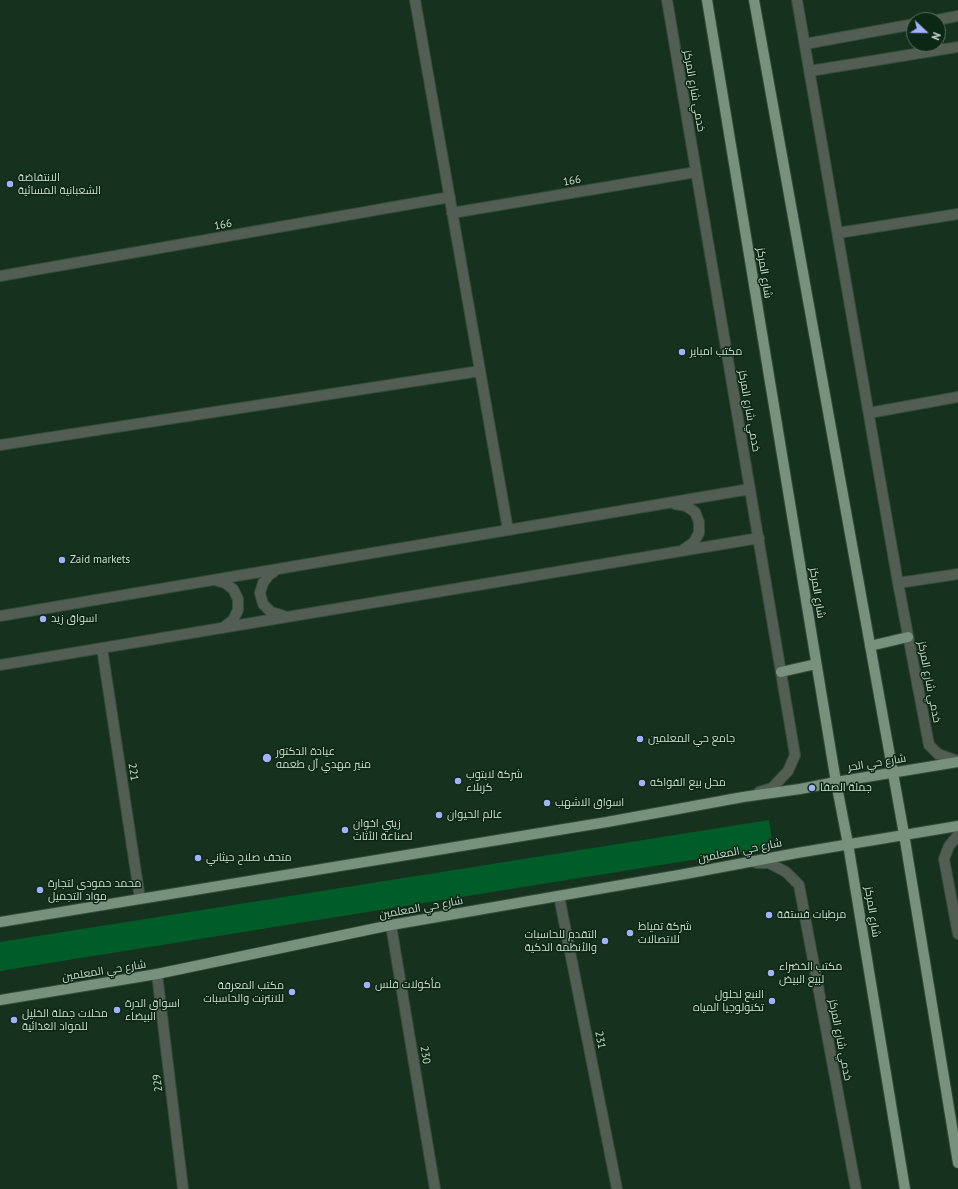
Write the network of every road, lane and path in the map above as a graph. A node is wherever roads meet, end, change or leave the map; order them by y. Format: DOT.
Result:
graph roads {
  1 [pos="415,0"];
  2 [pos="667,0"];
  3 [pos="707,0"];
  4 [pos="754,0"];
  5 [pos="798,0"];
  6 [pos="958,16"];
  7 [pos="946,18"];
  8 [pos="906,25"];
  9 [pos="805,44"];
  10 [pos="958,47"];
  11 [pos="810,71"];
  12 [pos="696,172"];
  13 [pos="450,197"];
  14 [pos="452,213"];
  15 [pos="958,214"];
  16 [pos="838,234"];
  17 [pos="0,276"];
  18 [pos="480,371"];
  19 [pos="958,397"];
  20 [pos="869,413"];
  21 [pos="0,444"];
  22 [pos="750,488"];
  23 [pos="667,503"];
  24 [pos="508,530"];
  25 [pos="759,538"];
  26 [pos="679,552"];
  27 [pos="280,568"];
  28 [pos="958,574"];
  29 [pos="214,580"];
  30 [pos="898,583"];
  31 [pos="0,616"];
  32 [pos="287,617"];
  33 [pos="223,628"];
  34 [pos="908,637"];
  35 [pos="870,646"];
  36 [pos="102,648"];
  37 [pos="816,664"];
  38 [pos="0,665"];
  39 [pos="780,672"];
  40 [pos="958,761"];
  41 [pos="892,772"];
  42 [pos="836,782"];
  43 [pos="743,797"];
  44 [pos="958,826"];
  45 [pos="904,834"];
  46 [pos="958,835"];
  47 [pos="848,844"];
  48 [pos="746,862"];
  49 [pos="559,896"];
  50 [pos="140,899"];
  51 [pos="0,922"];
  52 [pos="391,925"];
  53 [pos="958,934"];
  54 [pos="157,974"];
  55 [pos="0,1000"];
  56 [pos="958,1162"];
  57 [pos="183,1189"];
  58 [pos="435,1189"];
  59 [pos="617,1189"];
  60 [pos="856,1189"];
  61 [pos="905,1189"];
  1 -- 13 [label="street"];
  2 -- 12 [label="street, خدمي شارع المركز"];
  3 -- 37 [label="main road, شارع المركز"];
  4 -- 35 [label="main road"];
  5 -- 9 [label="street, خدمي شارع المركز"];
  6 -- 7 [label="street"];
  8 -- 9 [label="street"];
  9 -- 11 [label="street, خدمي شارع المركز"];
  10 -- 11 [label="street"];
  11 -- 16 [label="street, خدمي شارع المركز"];
  12 -- 14 [label="street, 166"];
  12 -- 22 [label="street, خدمي شارع المركز"];
  13 -- 14 [label="street"];
  13 -- 17 [label="street, 166"];
  14 -- 18 [label="street"];
  15 -- 16 [label="street"];
  16 -- 20 [label="street, خدمي شارع المركز"];
  18 -- 21 [label="street"];
  18 -- 24 [label="street"];
  19 -- 20 [label="street"];
  20 -- 30 [label="street, خدمي شارع المركز"];
  22 -- 23 [label="street"];
  22 -- 25 [label="street, خدمي شارع المركز"];
  23 -- 24 [label="street"];
  23 -- 26 [label="street"];
  24 -- 27 [label="street"];
  25 -- 26 [label="street"];
  25 -- 39 [label="street, خدمي شارع المركز"];
  26 -- 32 [label="street"];
  27 -- 29 [label="street"];
  27 -- 32 [label="street"];
  28 -- 30 [label="street"];
  29 -- 31 [label="street"];
  29 -- 33 [label="street"];
  30 -- 34 [label="street, خدمي شارع المركز"];
  32 -- 33 [label="street"];
  33 -- 36 [label="street"];
  34 -- 35 [label="main road"];
  34 -- 40 [label="street, خدمي شارع المركز"];
  35 -- 41 [label="main road"];
  36 -- 38 [label="street"];
  36 -- 50 [label="street, 221"];
  37 -- 39 [label="main road"];
  37 -- 42 [label="main road, شارع المركز"];
  39 -- 43 [label="street, خدمي شارع المركز"];
  40 -- 41 [label="main road, شارع حي الحر"];
  41 -- 42 [label="main road, شارع حي الحر"];
  41 -- 45 [label="main road"];
  42 -- 43 [label="main road, شارع حي الحر"];
  42 -- 47 [label="main road, شارع المركز"];
  43 -- 50 [label="main road"];
  44 -- 45 [label="main road"];
  45 -- 47 [label="main road"];
  45 -- 56 [label="main road"];
  46 -- 53 [label="street"];
  47 -- 48 [label="main road, شارع حي المعلمين"];
  47 -- 61 [label="main road, شارع المركز"];
  48 -- 49 [label="main road, شارع حي المعلمين"];
  48 -- 60 [label="street, خدمي شارع المركز"];
  49 -- 52 [label="main road, شارع حي المعلمين"];
  49 -- 59 [label="street, 231"];
  50 -- 51 [label="main road"];
  52 -- 54 [label="main road, شارع حي المعلمين"];
  52 -- 58 [label="street, 230"];
  54 -- 55 [label="main road, شارع حي المعلمين"];
  54 -- 57 [label="street, 229"];
}
